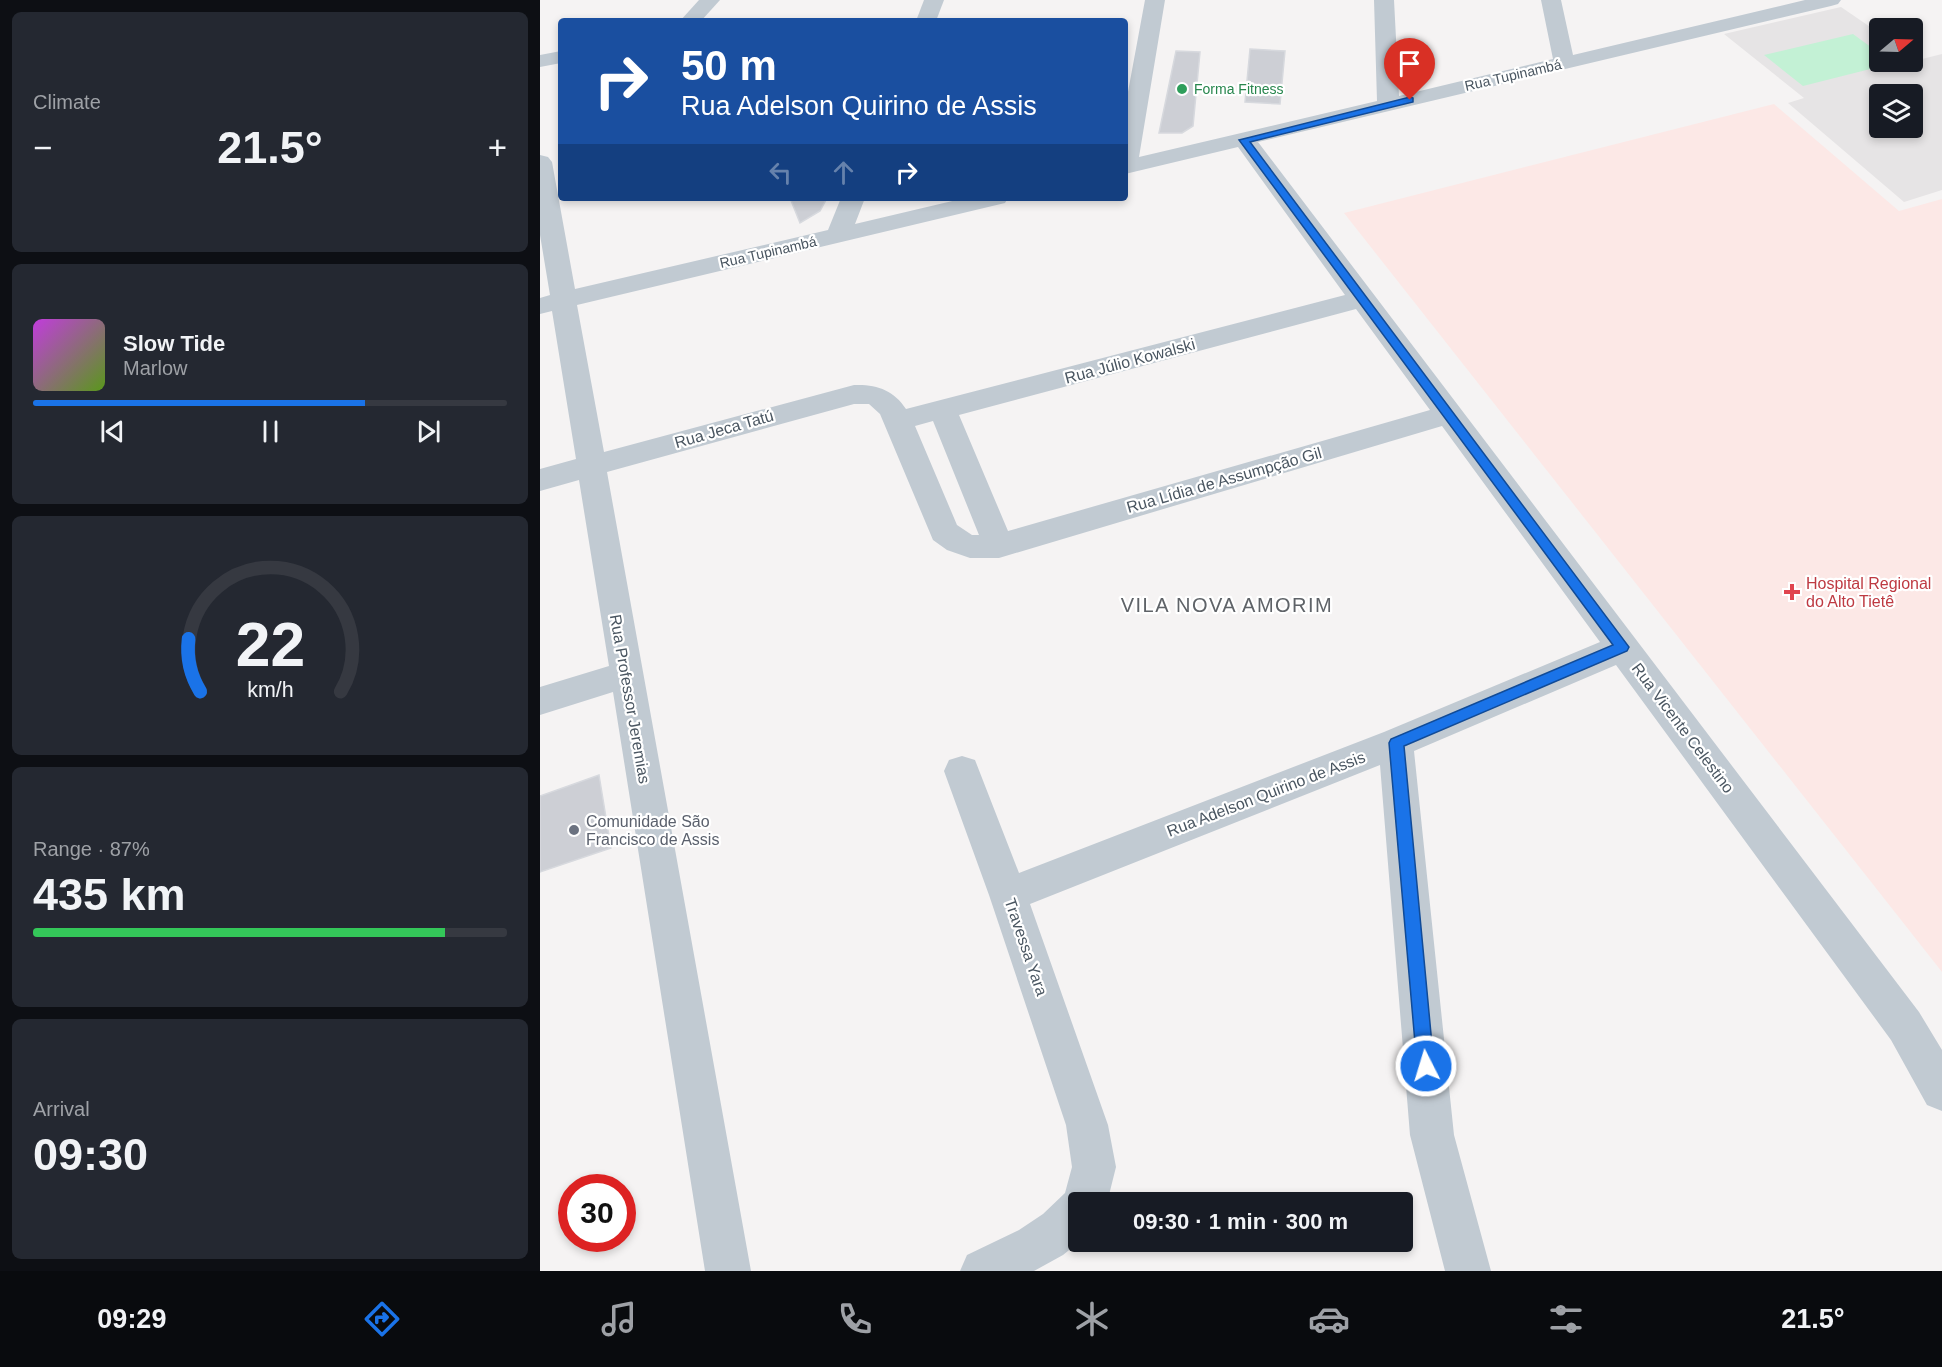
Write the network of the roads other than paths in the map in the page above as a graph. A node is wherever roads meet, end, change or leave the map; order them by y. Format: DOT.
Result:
graph roads {
  1 [pos="710,0"];
  2 [pos="934,0"];
  3 [pos="1155,0"];
  4 [pos="1383,0"];
  5 [pos="1551,0"];
  6 [pos="1831,0"];
  7 [pos="1803,3"];
  8 [pos="693,18"];
  9 [pos="927,18"];
  10 [pos="558,58"];
  11 [pos="540,61"];
  12 [pos="1564,63"];
  13 [pos="1388,105"];
  14 [pos="1244,140"];
  15 [pos="1128,155"];
  16 [pos="540,164"];
  17 [pos="1128,167"];
  18 [pos="852,201"];
  19 [pos="983,201"];
  20 [pos="838,235"];
  21 [pos="1361,299"];
  22 [pos="552,303"];
  23 [pos="943,410"];
  24 [pos="1449,414"];
  25 [pos="898,421"];
  26 [pos="592,466"];
  27 [pos="540,480"];
  28 [pos="999,546"];
  29 [pos="1623,647"];
  30 [pos="626,674"];
  31 [pos="540,700"];
  32 [pos="1396,743"];
  33 [pos="962,771"];
  34 [pos="1008,895"];
  35 [pos="1942,1090"];
  36 [pos="1089,1192"];
  37 [pos="1068,1223"];
  38 [pos="728,1271"];
  39 [pos="982,1271"];
  40 [pos="1468,1271"];
  1 -- 8 [label="street"];
  2 -- 9 [label="street"];
  3 -- 15 [label="street"];
  4 -- 13 [label="street"];
  5 -- 12 [label="street"];
  6 -- 7 [label="street, Rua Tupinambá"];
  7 -- 12 [label="street, Rua Tupinambá"];
  10 -- 11 [label="street"];
  12 -- 13 [label="street, Rua Tupinambá"];
  13 -- 14 [label="street, Rua Tupinambá"];
  14 -- 17 [label="street, Rua Tupinambá"];
  14 -- 21 [label="street, Rua Vicente Celestino"];
  16 -- 22 [label="street, Rua Professor Jeremias"];
  18 -- 20 [label="street"];
  19 -- 20 [label="street, Rua Tupinambá"];
  20 -- 22 [label="street, Rua Tupinambá"];
  21 -- 23 [label="street, Rua Júlio Kowalski"];
  21 -- 24 [label="street, Rua Vicente Celestino"];
  22 -- 26 [label="street, Rua Professor Jeremias"];
  23 -- 25 [label="street, Rua Júlio Kowalski"];
  23 -- 28 [label="street"];
  24 -- 28 [label="street, Rua Lídia de Assumpção Gil"];
  24 -- 29 [label="street, Rua Vicente Celestino"];
  25 -- 26 [label="street, Rua Jeca Tatú"];
  25 -- 28 [label="street, Rua Lídia de Assumpção Gil"];
  26 -- 27 [label="street, Rua Jeca Tatú"];
  26 -- 30 [label="street, Rua Professor Jeremias"];
  29 -- 32 [label="street, Rua Adelson Quirino de Assis"];
  29 -- 35 [label="street, Rua Vicente Celestino"];
  30 -- 31 [label="street"];
  30 -- 38 [label="street, Rua Professor Jeremias"];
  32 -- 34 [label="street, Rua Adelson Quirino de Assis"];
  32 -- 40 [label="street"];
  33 -- 34 [label="street, Travessa Yara"];
  34 -- 36 [label="street, Travessa Yara"];
  37 -- 39 [label="street"];
}
